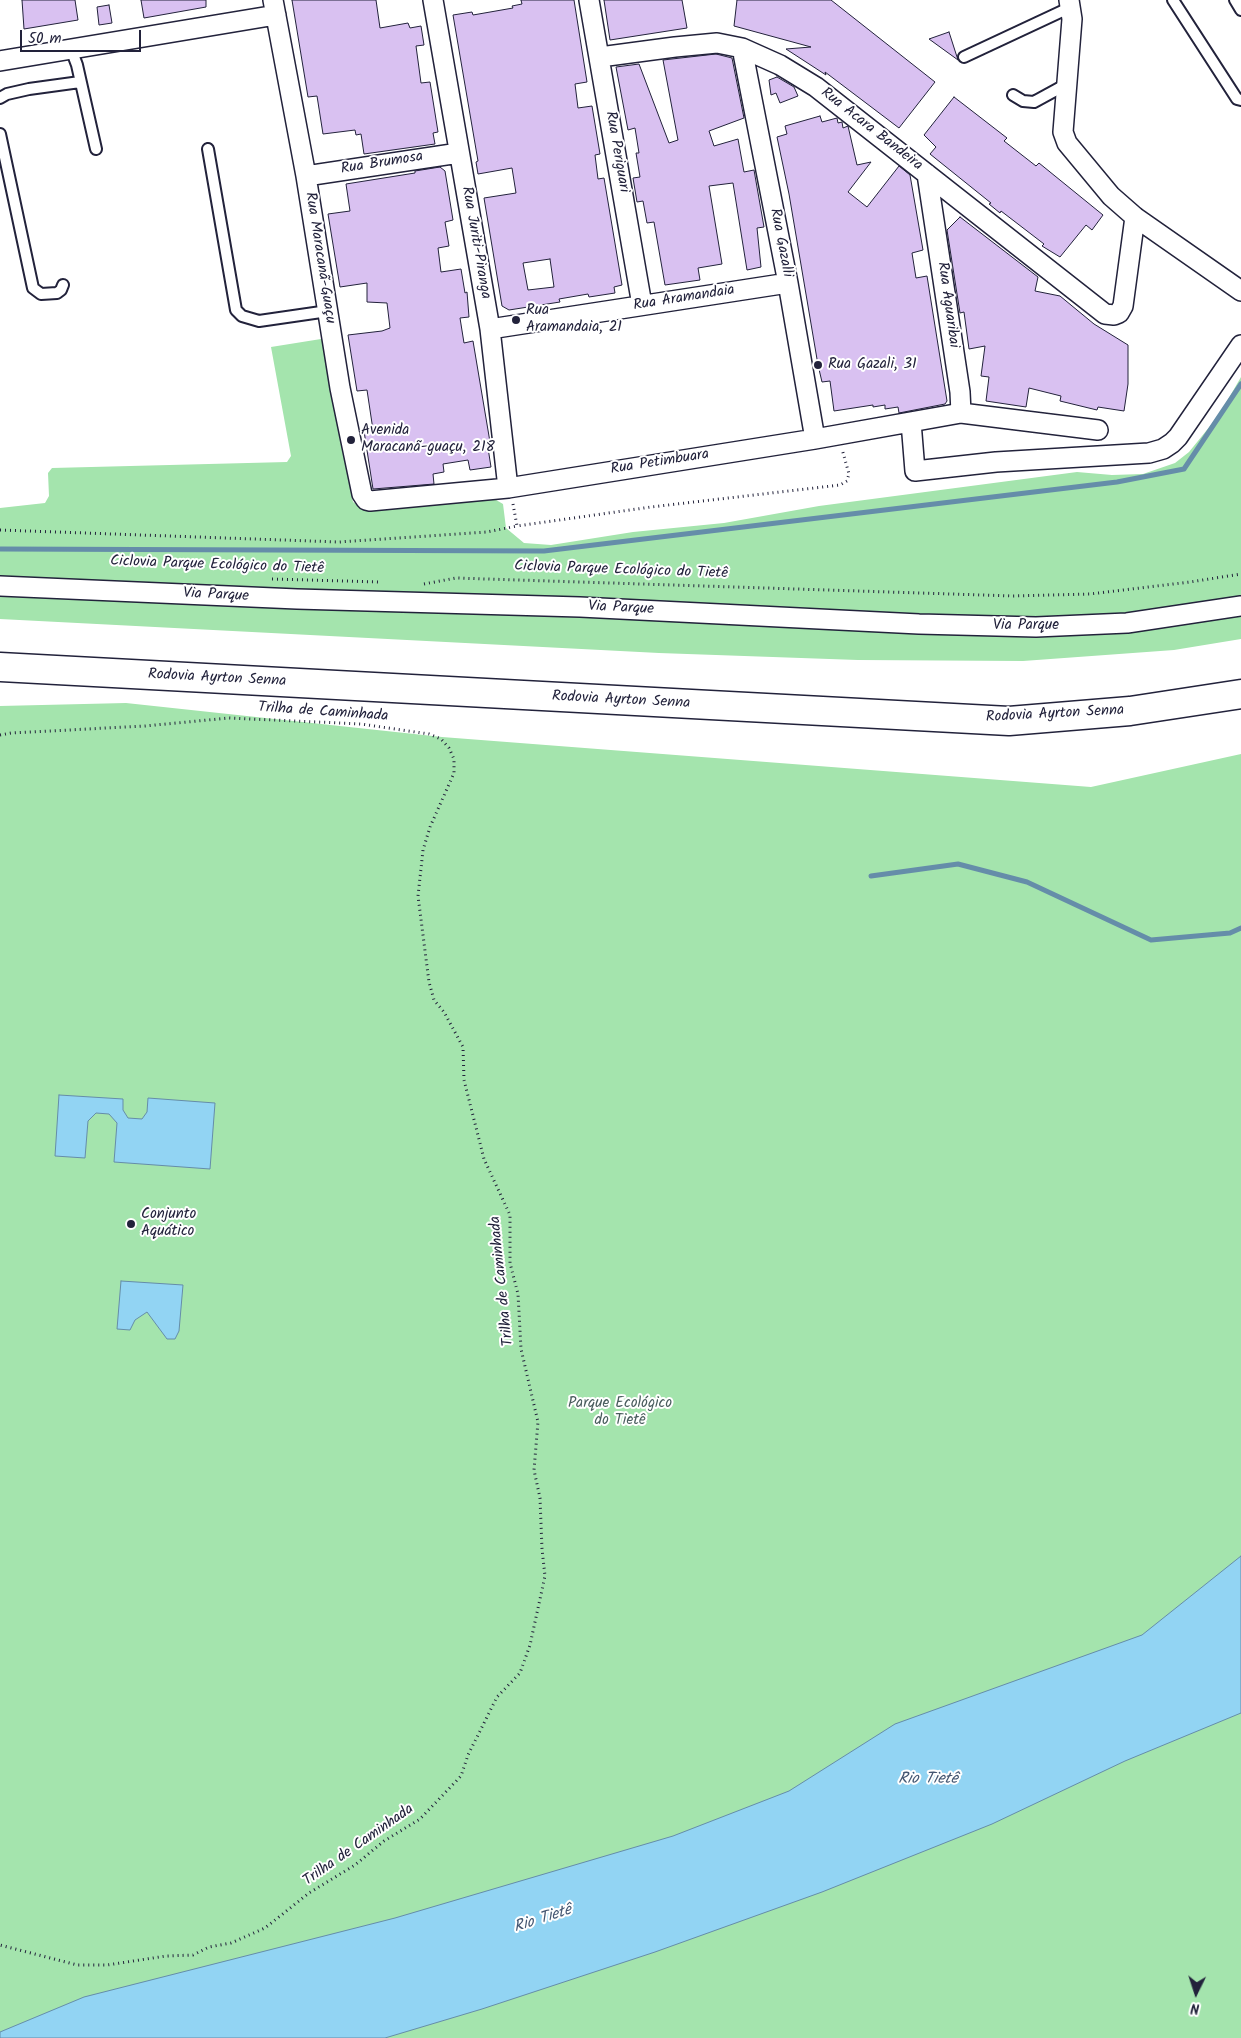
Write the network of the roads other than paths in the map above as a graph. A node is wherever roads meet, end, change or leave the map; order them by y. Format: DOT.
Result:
graph roads {
  1 [pos="433,0"];
  2 [pos="589,0"];
  3 [pos="1173,0"];
  4 [pos="1235,0"];
  5 [pos="1070,4"];
  6 [pos="275,7"];
  7 [pos="1241,10"];
  8 [pos="742,48"];
  9 [pos="71,49"];
  10 [pos="600,57"];
  11 [pos="964,57"];
  12 [pos="0,61"];
  13 [pos="80,82"];
  14 [pos="1067,84"];
  15 [pos="1012,95"];
  16 [pos="0,98"];
  17 [pos="1239,99"];
  18 [pos="0,134"];
  19 [pos="96,149"];
  20 [pos="208,149"];
  21 [pos="458,153"];
  22 [pos="928,174"];
  23 [pos="306,176"];
  24 [pos="1135,217"];
  25 [pos="788,283"];
  26 [pos="63,285"];
  27 [pos="1241,291"];
  28 [pos="642,305"];
  29 [pos="328,311"];
  30 [pos="490,329"];
  31 [pos="1241,345"];
  32 [pos="961,413"];
  33 [pos="911,422"];
  34 [pos="1098,430"];
  35 [pos="815,439"];
  36 [pos="508,488"];
  37 [pos="381,501"];
  38 [pos="0,586"];
  39 [pos="1241,606"];
  40 [pos="0,667"];
  41 [pos="1241,694"];
  1 -- 21 [label="street, Rua Juriti-Piranga"];
  2 -- 10 [label="street, Rua Periguari"];
  3 -- 17 [label="lane"];
  4 -- 7 [label="lane"];
  5 -- 11 [label="lane"];
  5 -- 14 [label="street"];
  6 -- 9 [label="street"];
  6 -- 23 [label="street, Rua Maracanã-Guaçu"];
  8 -- 10 [label="street, Rua Acara Bandeira"];
  8 -- 22 [label="street, Rua Acara Bandeira"];
  8 -- 25 [label="street, Rua Gazalli"];
  9 -- 12 [label="street"];
  9 -- 13 [label="lane"];
  10 -- 28 [label="street, Rua Periguari"];
  13 -- 16 [label="lane"];
  13 -- 19 [label="lane"];
  14 -- 15 [label="lane"];
  14 -- 24 [label="street"];
  18 -- 26 [label="lane"];
  20 -- 29 [label="lane"];
  21 -- 23 [label="street, Rua Brumosa"];
  21 -- 30 [label="street, Rua Juriti-Piranga"];
  22 -- 24 [label="street, Rua Acara Bandeira"];
  22 -- 32 [label="street, Rua Aguaribai"];
  23 -- 29 [label="street, Rua Maracanã-Guaçu"];
  24 -- 27 [label="street"];
  25 -- 28 [label="street, Rua Aramandaia"];
  25 -- 35 [label="street, Rua Gazalli"];
  28 -- 30 [label="street, Rua Aramandaia"];
  29 -- 37 [label="street, Rua Maracanã-Guaçu"];
  30 -- 36 [label="street, Rua Juriti-Piranga"];
  31 -- 33 [label="street"];
  32 -- 33 [label="street, Rua Petimbuara"];
  32 -- 34 [label="street"];
  33 -- 35 [label="street, Rua Petimbuara"];
  35 -- 36 [label="street, Rua Petimbuara"];
  36 -- 37 [label="street, Rua Petimbuara"];
  38 -- 39 [label="street, Via Parque"];
  40 -- 41 [label="highway, Rodovia Ayrton Senna"];
}
